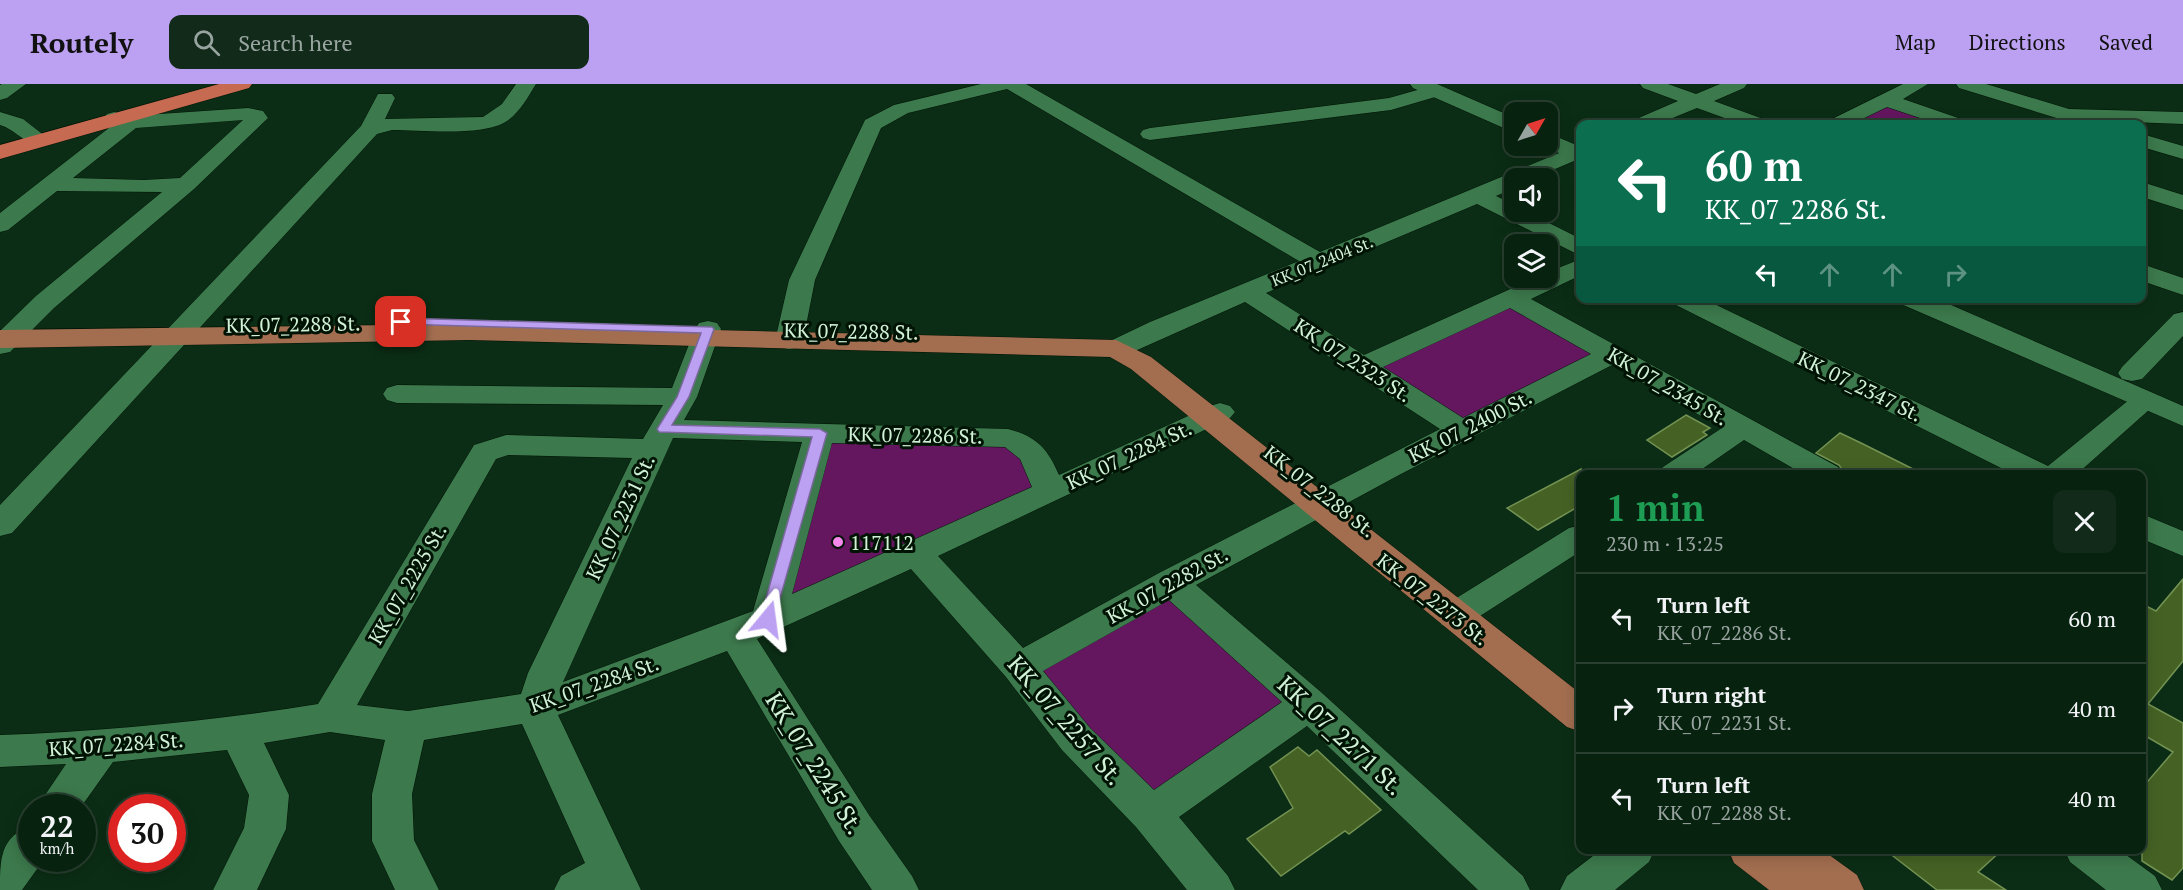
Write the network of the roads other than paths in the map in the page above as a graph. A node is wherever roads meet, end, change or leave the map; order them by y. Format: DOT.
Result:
graph roads {
  1 [pos="16,84"];
  2 [pos="242,84"];
  3 [pos="526,84"];
  4 [pos="1006,84"];
  5 [pos="1012,84"];
  6 [pos="1463,84"];
  7 [pos="1650,84"];
  8 [pos="1737,84"];
  9 [pos="1918,84"];
  10 [pos="1966,84"];
  11 [pos="1428,87"];
  12 [pos="0,94"];
  13 [pos="385,98"];
  14 [pos="1887,100"];
  15 [pos="1696,101"];
  16 [pos="1507,102"];
  17 [pos="2064,114"];
  18 [pos="1857,115"];
  19 [pos="37,117"];
  20 [pos="2183,118"];
  21 [pos="122,120"];
  22 [pos="1651,120"];
  23 [pos="1748,120"];
  24 [pos="1846,120"];
  25 [pos="1873,120"];
  26 [pos="1945,120"];
  27 [pos="2083,120"];
  28 [pos="1504,121"];
  29 [pos="5,123"];
  30 [pos="370,129"];
  31 [pos="1558,129"];
  32 [pos="1150,134"];
  33 [pos="39,140"];
  34 [pos="2146,141"];
  35 [pos="1558,142"];
  36 [pos="1576,144"];
  37 [pos="1576,147"];
  38 [pos="1576,150"];
  39 [pos="0,152"];
  40 [pos="2183,153"];
  41 [pos="1539,168"];
  42 [pos="51,184"];
  43 [pos="186,184"];
  44 [pos="1504,185"];
  45 [pos="2146,190"];
  46 [pos="1479,196"];
  47 [pos="2183,203"];
  48 [pos="0,225"];
  49 [pos="1576,246"];
  50 [pos="1319,262"];
  51 [pos="1576,268"];
  52 [pos="2146,273"];
  53 [pos="2183,287"];
  54 [pos="1246,291"];
  55 [pos="1511,298"];
  56 [pos="1691,303"];
  57 [pos="1922,303"];
  58 [pos="1968,303"];
  59 [pos="2183,320"];
  60 [pos="182,330"];
  61 [pos="706,334"];
  62 [pos="791,335"];
  63 [pos="5,336"];
  64 [pos="1122,345"];
  65 [pos="1613,354"];
  66 [pos="1363,366"];
  67 [pos="2132,373"];
  68 [pos="397,394"];
  69 [pos="2183,394"];
  70 [pos="683,397"];
  71 [pos="2145,400"];
  72 [pos="1214,415"];
  73 [pos="2183,417"];
  74 [pos="1742,428"];
  75 [pos="1460,429"];
  76 [pos="820,433"];
  77 [pos="658,439"];
  78 [pos="1021,441"];
  79 [pos="485,452"];
  80 [pos="1680,470"];
  81 [pos="1820,470"];
  82 [pos="2030,470"];
  83 [pos="2063,470"];
  84 [pos="1050,492"];
  85 [pos="1322,502"];
  86 [pos="0,525"];
  87 [pos="2146,532"];
  88 [pos="1576,539"];
  89 [pos="2183,545"];
  90 [pos="916,553"];
  91 [pos="1171,582"];
  92 [pos="1462,610"];
  93 [pos="752,627"];
  94 [pos="1019,667"];
  95 [pos="1576,688"];
  96 [pos="1309,704"];
  97 [pos="536,707"];
  98 [pos="1576,713"];
  99 [pos="330,717"];
  100 [pos="408,727"];
  101 [pos="238,732"];
  102 [pos="102,747"];
  103 [pos="0,751"];
  104 [pos="68,794"];
  105 [pos="1151,814"];
  106 [pos="1628,854"];
  107 [pos="1756,854"];
  108 [pos="1794,854"];
  109 [pos="2092,854"];
  110 [pos="18,862"];
  111 [pos="601,884"];
  112 [pos="0,886"];
  113 [pos="235,890"];
  114 [pos="417,890"];
  115 [pos="897,890"];
  116 [pos="1213,890"];
  117 [pos="1508,890"];
  118 [pos="1582,890"];
  119 [pos="1803,890"];
  120 [pos="1841,890"];
  121 [pos="2140,890"];
  1 -- 12 [label="street"];
  2 -- 21 [label="highway"];
  3 -- 30 [label="street"];
  4 -- 62 [label="street"];
  5 -- 50 [label="street"];
  6 -- 16 [label="street"];
  7 -- 15 [label="street"];
  8 -- 15 [label="street"];
  9 -- 14 [label="street"];
  10 -- 17 [label="street"];
  11 -- 28 [label="street"];
  11 -- 32 [label="street"];
  13 -- 30 [label="street"];
  14 -- 18 [label="street"];
  14 -- 26 [label="street"];
  15 -- 22 [label="street"];
  15 -- 23 [label="street"];
  17 -- 20 [label="street"];
  17 -- 27 [label="street"];
  18 -- 24 [label="street"];
  18 -- 25 [label="street"];
  19 -- 29 [label="highway"];
  21 -- 33 [label="highway"];
  21 -- 42 [label="street"];
  21 -- 43 [label="street"];
  29 -- 33 [label="street"];
  30 -- 60 [label="street"];
  31 -- 36 [label="street"];
  33 -- 39 [label="highway"];
  34 -- 40 [label="street"];
  35 -- 37 [label="street"];
  38 -- 41 [label="street, KK_07_2404 St."];
  42 -- 43 [label="street"];
  42 -- 48 [label="street"];
  43 -- 63 [label="street"];
  44 -- 46 [label="street, KK_07_2404 St."];
  45 -- 47 [label="street"];
  46 -- 49 [label="street"];
  46 -- 50 [label="street, KK_07_2404 St."];
  50 -- 54 [label="street, KK_07_2404 St."];
  51 -- 55 [label="street"];
  52 -- 53 [label="street"];
  54 -- 64 [label="street, KK_07_2404 St."];
  54 -- 66 [label="street, KK_07_2323 St."];
  55 -- 65 [label="street, KK_07_2345 St."];
  55 -- 66 [label="street"];
  56 -- 82 [label="street, KK_07_2347 St."];
  57 -- 71 [label="street"];
  58 -- 67 [label="street"];
  59 -- 67 [label="street"];
  60 -- 61 [label="main road, KK_07_2288 St."];
  60 -- 63 [label="main road, KK_07_2288 St."];
  60 -- 86 [label="street"];
  61 -- 62 [label="main road, KK_07_2288 St."];
  61 -- 70 [label="street, KK_07_2231 St."];
  62 -- 64 [label="main road, KK_07_2288 St."];
  64 -- 72 [label="main road, KK_07_2273 St."];
  65 -- 74 [label="street, KK_07_2345 St."];
  65 -- 75 [label="street, KK_07_2400 St."];
  66 -- 75 [label="street, KK_07_2323 St."];
  67 -- 69 [label="street"];
  68 -- 70 [label="street"];
  70 -- 77 [label="street, KK_07_2231 St."];
  71 -- 73 [label="street"];
  71 -- 83 [label="street"];
  72 -- 84 [label="street, KK_07_2284 St."];
  72 -- 85 [label="main road, KK_07_2273 St."];
  74 -- 80 [label="street"];
  74 -- 81 [label="street, KK_07_2345 St."];
  75 -- 85 [label="street, KK_07_2400 St."];
  76 -- 77 [label="street, KK_07_2286 St."];
  76 -- 78 [label="street, KK_07_2286 St."];
  76 -- 93 [label="street"];
  77 -- 79 [label="street, KK_07_2286 St."];
  77 -- 97 [label="street, KK_07_2231 St."];
  78 -- 84 [label="street, KK_07_2284 St."];
  79 -- 99 [label="street, KK_07_2225 St."];
  84 -- 90 [label="street, KK_07_2284 St."];
  85 -- 91 [label="street, KK_07_2282 St."];
  85 -- 92 [label="main road, KK_07_2273 St."];
  87 -- 89 [label="street"];
  88 -- 92 [label="street"];
  90 -- 93 [label="street, KK_07_2284 St."];
  90 -- 94 [label="street, KK_07_2257 St."];
  91 -- 94 [label="street, KK_07_2282 St."];
  91 -- 96 [label="street, KK_07_2271 St."];
  92 -- 95 [label="main road"];
  92 -- 98 [label="main road, KK_07_2273 St."];
  93 -- 97 [label="street, KK_07_2284 St."];
  93 -- 115 [label="street, KK_07_2245 St."];
  94 -- 105 [label="street, KK_07_2257 St."];
  96 -- 105 [label="street"];
  96 -- 117 [label="street, KK_07_2271 St."];
  97 -- 100 [label="street, KK_07_2284 St."];
  97 -- 111 [label="street"];
  99 -- 100 [label="street, KK_07_2284 St."];
  99 -- 101 [label="street, KK_07_2284 St."];
  100 -- 114 [label="street"];
  101 -- 102 [label="street, KK_07_2284 St."];
  101 -- 113 [label="street"];
  102 -- 103 [label="street, KK_07_2284 St."];
  102 -- 104 [label="street"];
  105 -- 116 [label="street, KK_07_2257 St."];
  106 -- 118 [label="street"];
  107 -- 119 [label="main road"];
  108 -- 120 [label="main road"];
  109 -- 121 [label="street"];
  110 -- 112 [label="street"];
}
